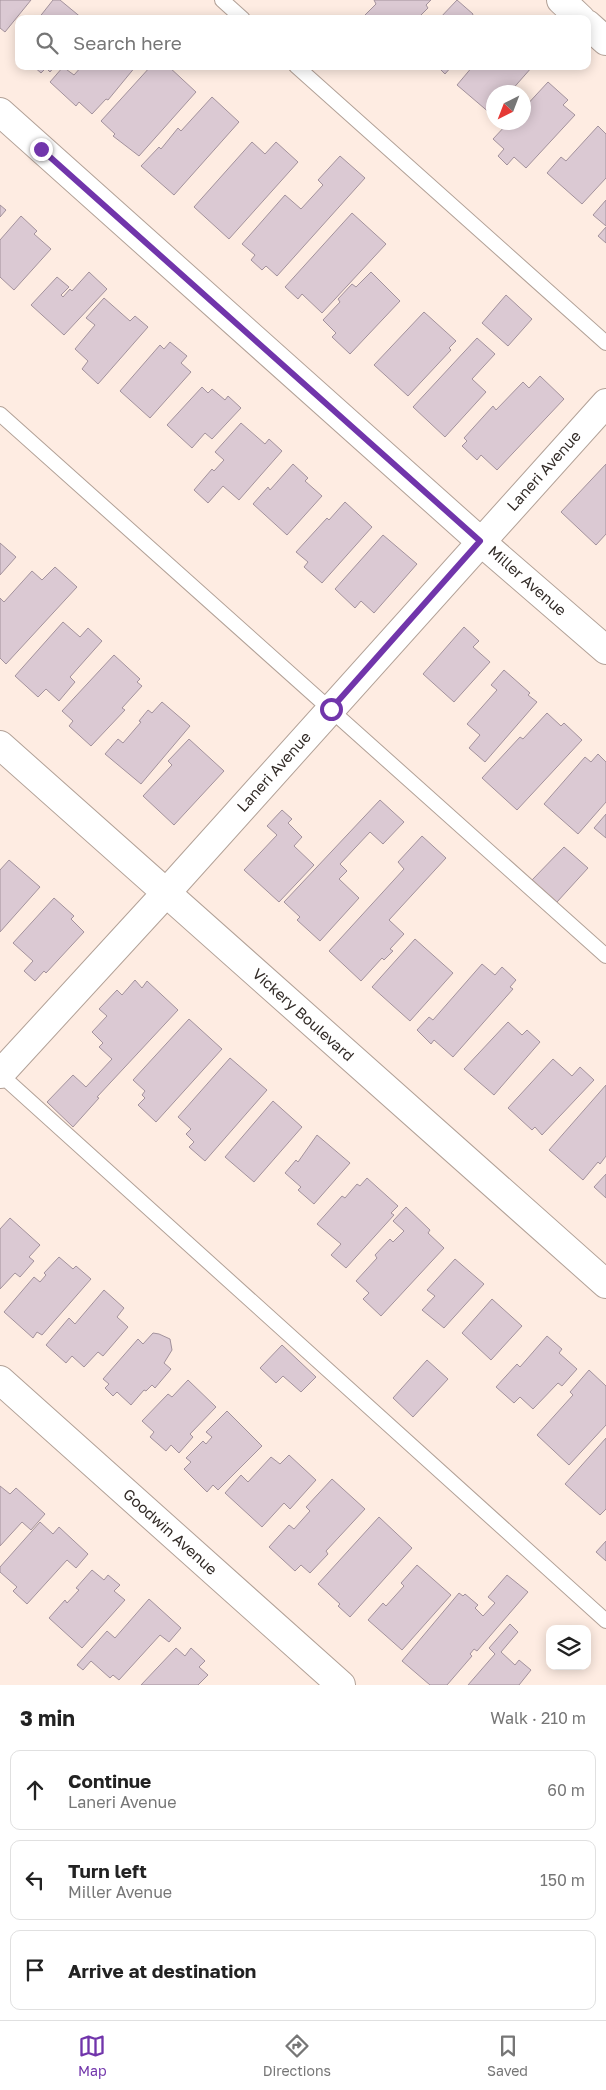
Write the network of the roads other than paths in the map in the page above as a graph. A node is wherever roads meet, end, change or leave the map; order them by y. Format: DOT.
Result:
graph roads {
  1 [pos="222,0"];
  2 [pos="561,0"];
  3 [pos="239,15"];
  4 [pos="578,15"];
  5 [pos="591,28"];
  6 [pos="606,41"];
  7 [pos="300,70"];
  8 [pos="0,112"];
  9 [pos="606,343"];
  10 [pos="606,402"];
  11 [pos="0,414"];
  12 [pos="480,541"];
  13 [pos="606,650"];
  14 [pos="331,709"];
  15 [pos="0,745"];
  16 [pos="166,893"];
  17 [pos="606,956"];
  18 [pos="0,1074"];
  19 [pos="606,1284"];
  20 [pos="0,1380"];
  21 [pos="606,1621"];
  22 [pos="341,1685"];
  1 -- 3 [label="lane"];
  2 -- 4 [label="street"];
  5 -- 6 [label="street"];
  7 -- 9 [label="lane"];
  8 -- 12 [label="street, Miller Avenue"];
  10 -- 12 [label="street, Laneri Avenue"];
  11 -- 14 [label="lane"];
  12 -- 13 [label="street, Miller Avenue"];
  12 -- 14 [label="street, Laneri Avenue"];
  14 -- 16 [label="street, Laneri Avenue"];
  14 -- 17 [label="lane"];
  15 -- 16 [label="street, Vickery Boulevard"];
  16 -- 18 [label="street, Laneri Avenue"];
  16 -- 19 [label="street, Vickery Boulevard"];
  18 -- 21 [label="lane"];
  20 -- 22 [label="street, Goodwin Avenue"];
}
